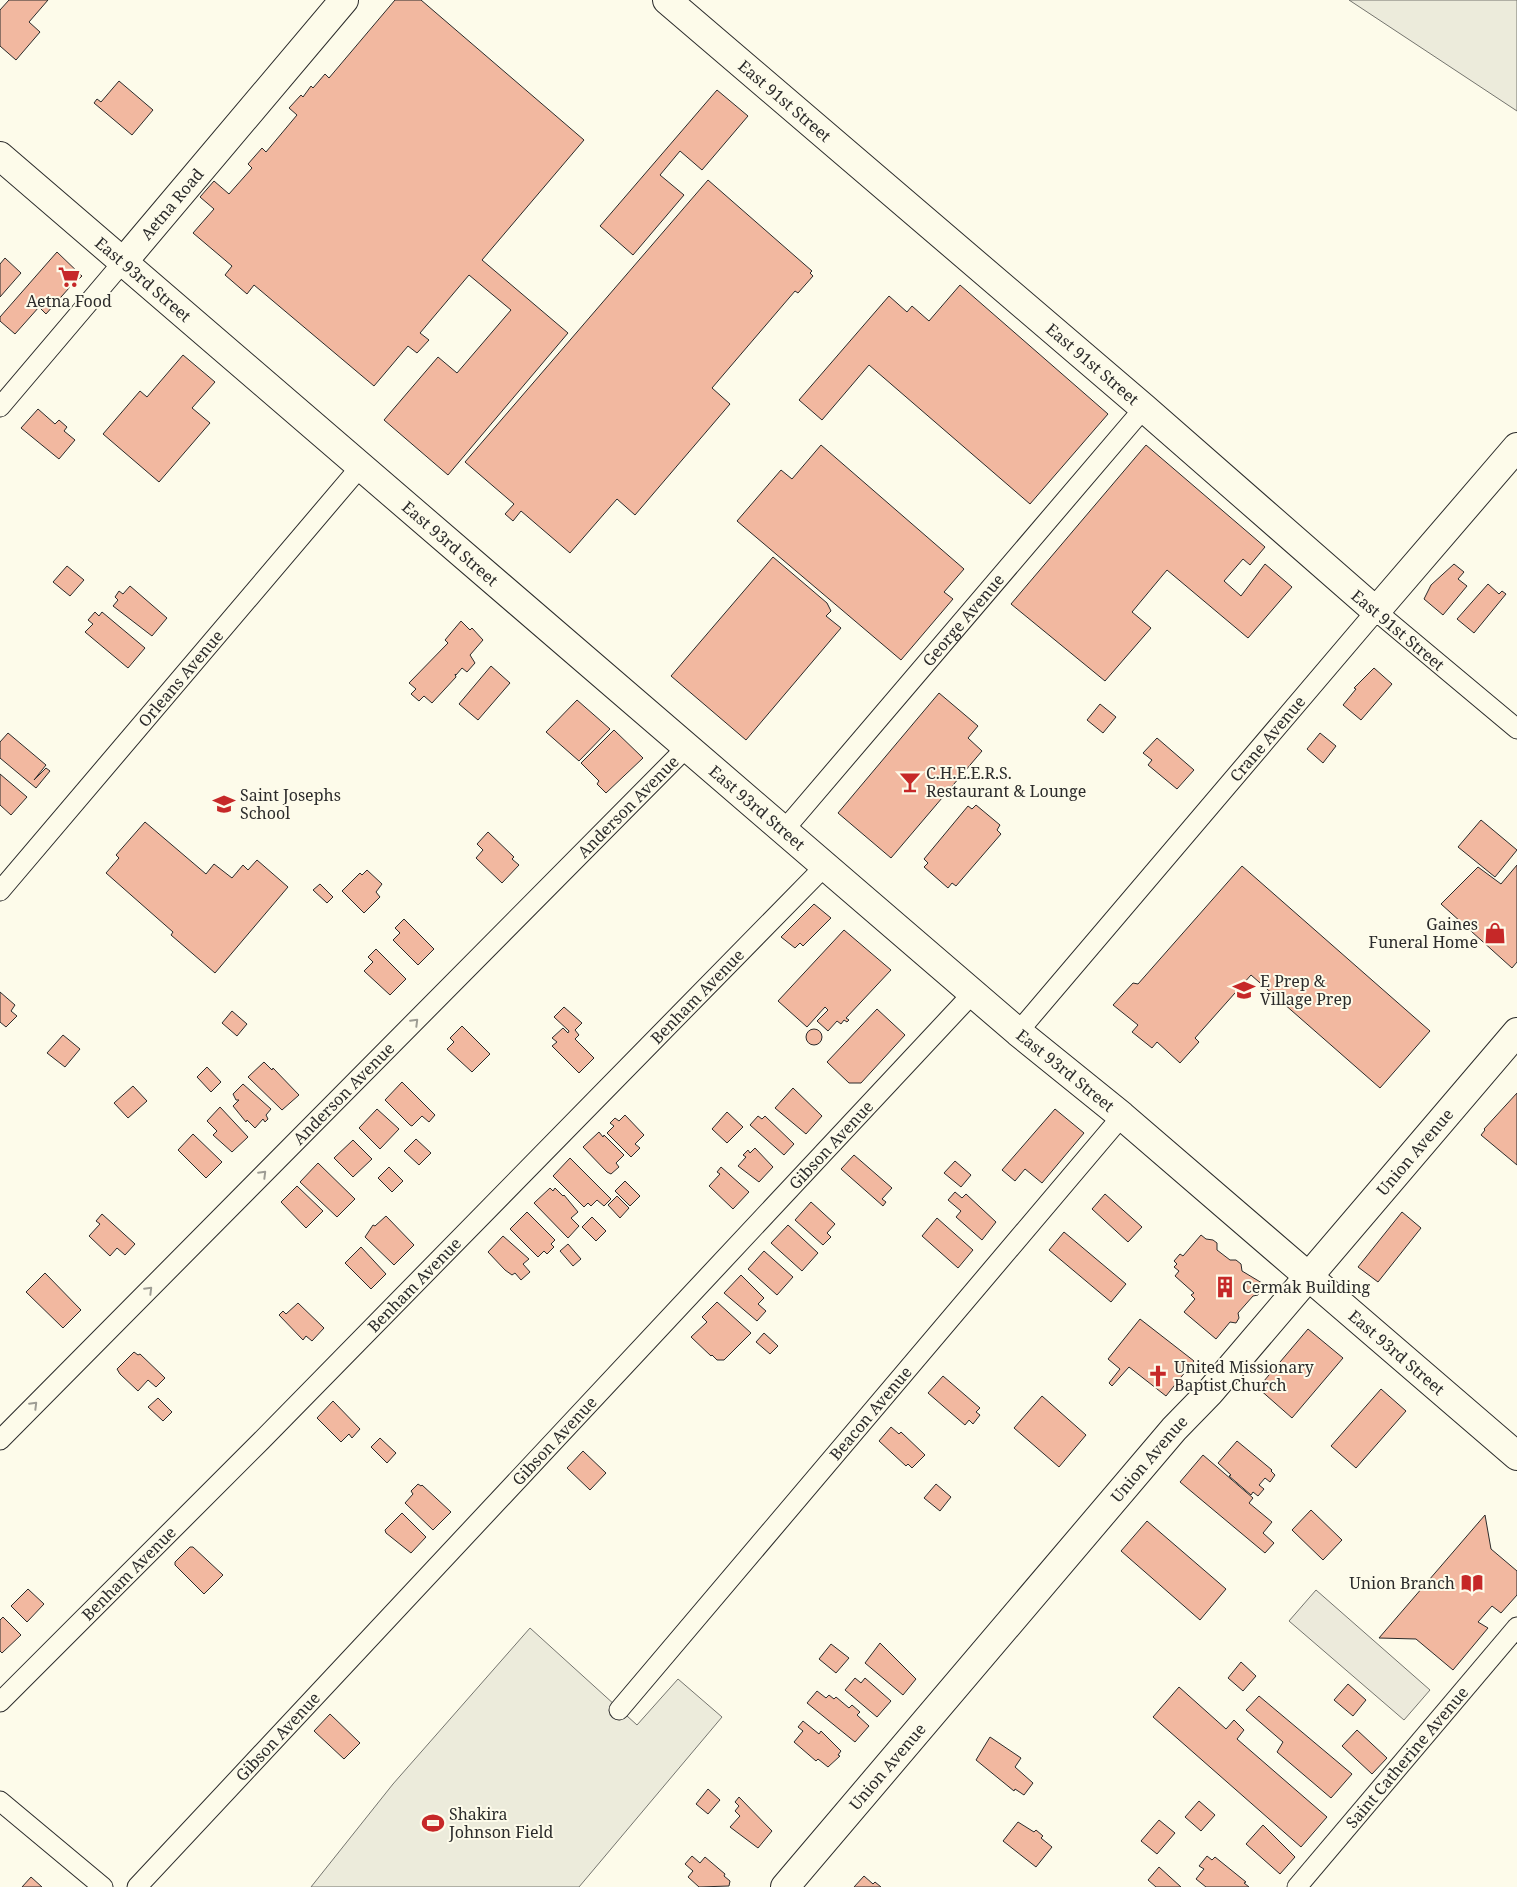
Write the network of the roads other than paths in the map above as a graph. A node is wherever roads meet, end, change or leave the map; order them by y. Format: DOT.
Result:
graph roads {
  1 [pos="344,0"];
  2 [pos="667,0"];
  3 [pos="0,156"];
  4 [pos="123,262"];
  5 [pos="0,407"];
  6 [pos="1144,408"];
  7 [pos="1517,447"];
  8 [pos="361,466"];
  9 [pos="1376,611"];
  10 [pos="1517,730"];
  11 [pos="687,747"];
  12 [pos="784,830"];
  13 [pos="825,866"];
  14 [pos="0,891"];
  15 [pos="972,993"];
  16 [pos="1018,1032"];
  17 [pos="1517,1032"];
  18 [pos="1122,1116"];
  19 [pos="1308,1278"];
  20 [pos="0,1440"];
  21 [pos="1517,1456"];
  22 [pos="1517,1627"];
  23 [pos="0,1702"];
  24 [pos="619,1710"];
  25 [pos="0,1801"];
  26 [pos="103,1887"];
  27 [pos="137,1887"];
  28 [pos="785,1887"];
  29 [pos="1297,1887"];
  1 -- 4 [label="main road, Aetna Road"];
  2 -- 6 [label="main road, East 91st Street"];
  3 -- 4 [label="main road, East 93rd Street"];
  4 -- 5 [label="street, Aetna Road"];
  4 -- 8 [label="main road, East 93rd Street"];
  6 -- 9 [label="main road, East 91st Street"];
  6 -- 12 [label="street, George Avenue"];
  7 -- 9 [label="main road, Crane Avenue"];
  8 -- 11 [label="main road, East 93rd Street"];
  8 -- 14 [label="street, Orleans Avenue"];
  9 -- 10 [label="street, East 91st Street"];
  9 -- 16 [label="street, Crane Avenue"];
  11 -- 12 [label="main road, East 93rd Street"];
  20 -- 11 [label="street, Anderson Avenue, one-way"];
  12 -- 13 [label="main road, East 93rd Street"];
  13 -- 15 [label="main road, East 93rd Street"];
  13 -- 23 [label="street, Benham Avenue"];
  15 -- 16 [label="main road, East 93rd Street"];
  15 -- 27 [label="street, Gibson Avenue"];
  16 -- 18 [label="main road, East 93rd Street"];
  17 -- 19 [label="main road, Union Avenue"];
  18 -- 19 [label="main road, East 93rd Street"];
  18 -- 24 [label="street, Beacon Avenue"];
  19 -- 21 [label="main road, East 93rd Street"];
  19 -- 28 [label="main road, Union Avenue"];
  22 -- 29 [label="street, Saint Catherine Avenue"];
  25 -- 26 [label="street"];
}
